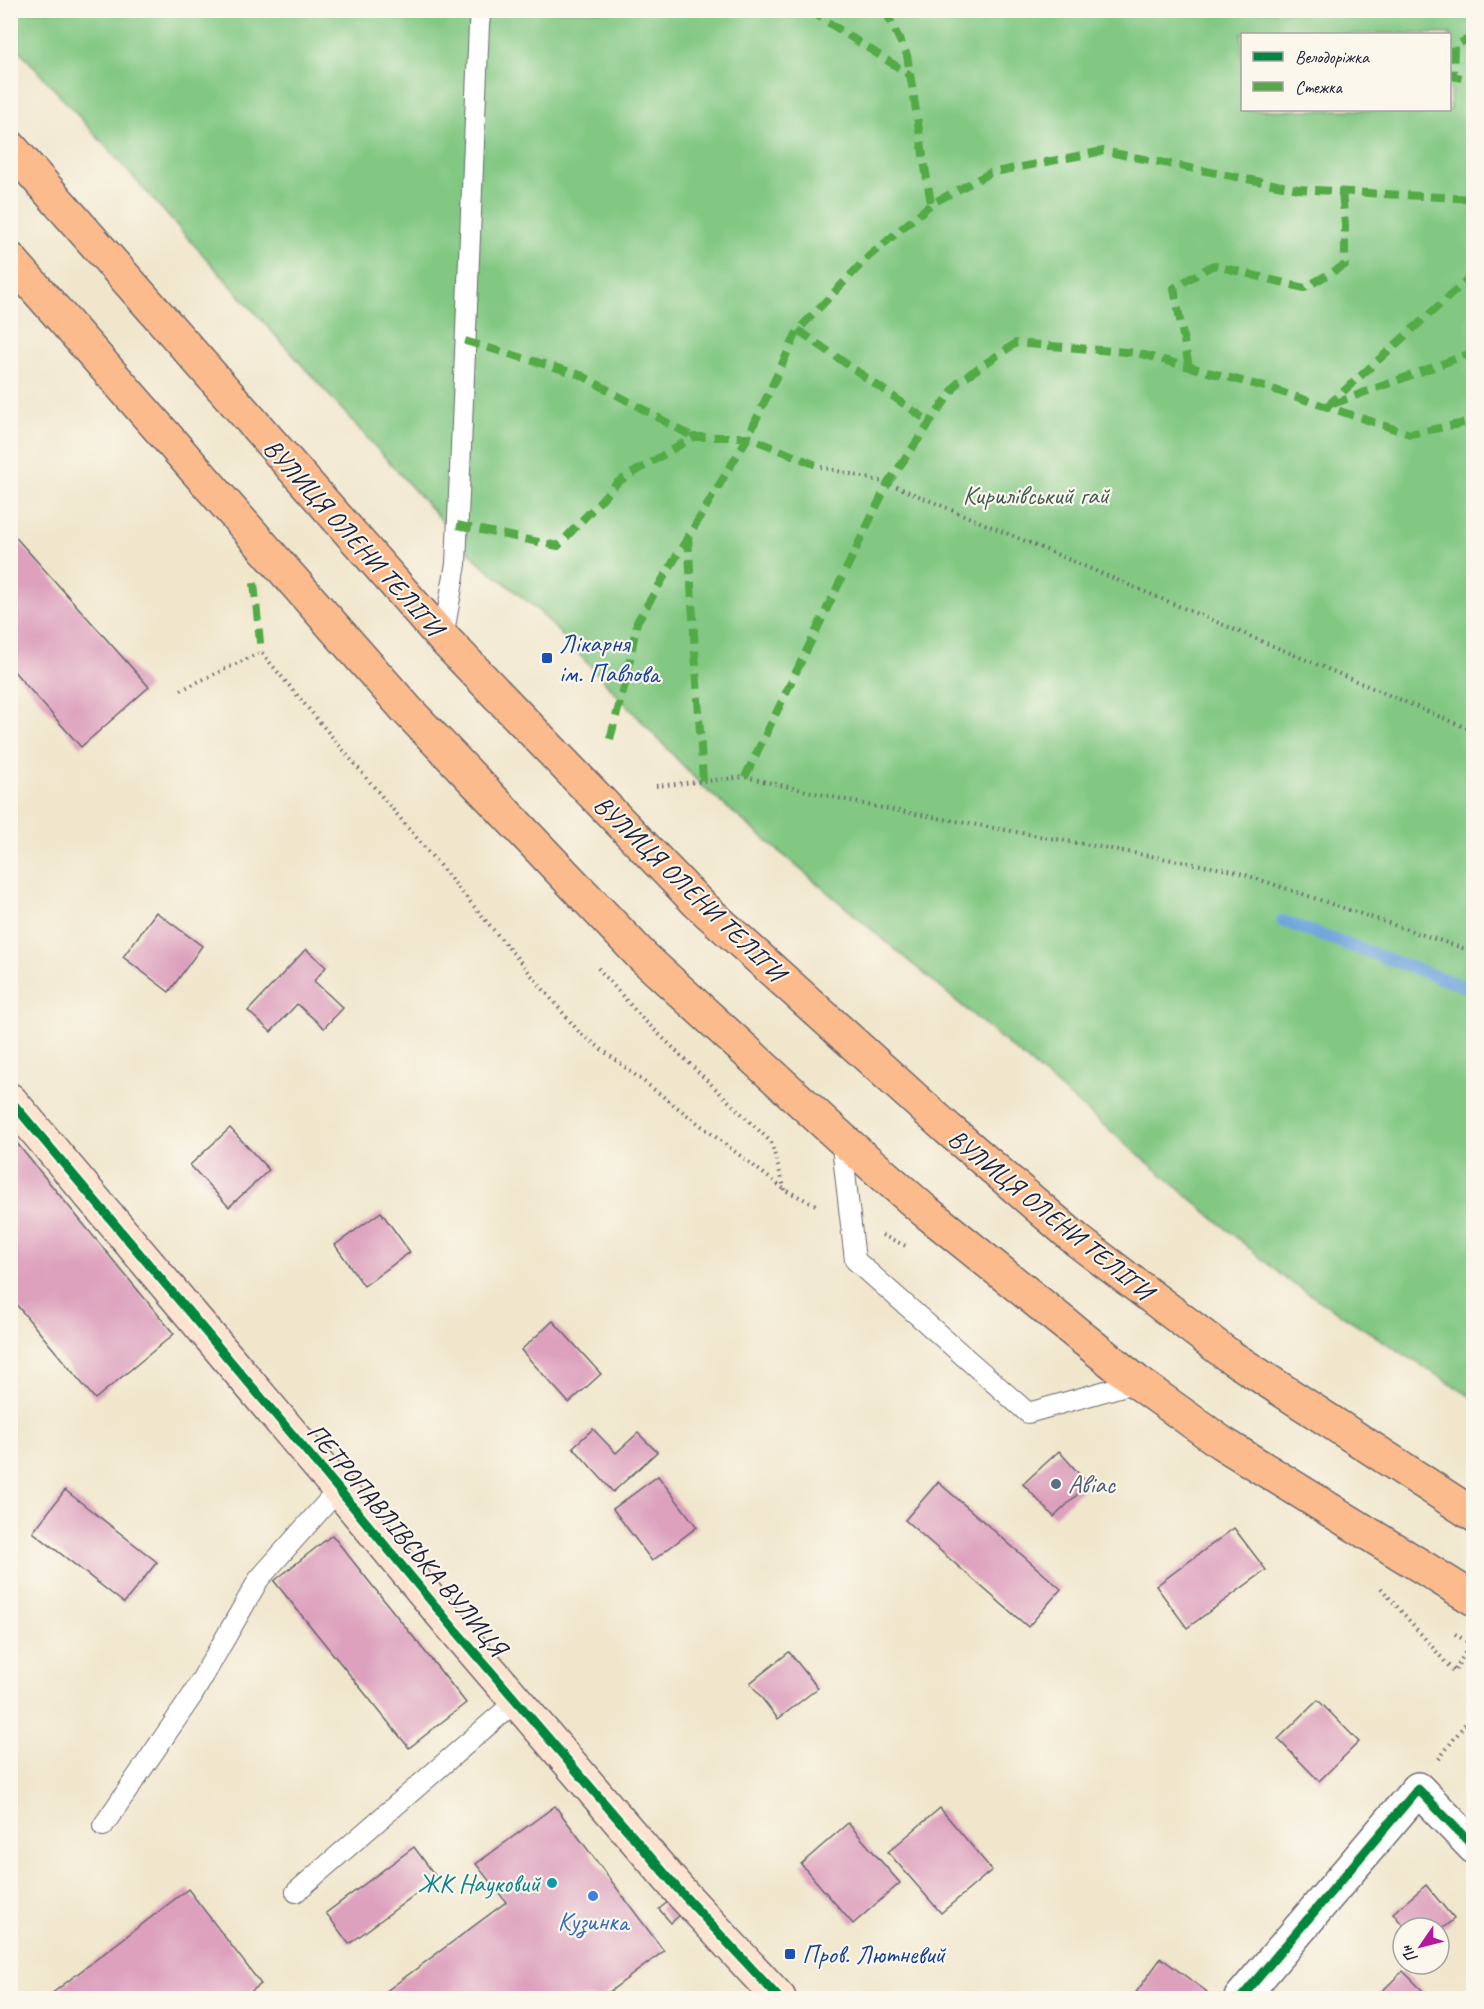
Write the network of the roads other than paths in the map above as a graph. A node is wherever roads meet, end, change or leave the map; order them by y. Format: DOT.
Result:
graph roads {
  1 [pos="481,10"];
  2 [pos="10,147"];
  3 [pos="10,259"];
  4 [pos="443,638"];
  5 [pos="10,1100"];
  6 [pos="841,1138"];
  7 [pos="1137,1382"];
  8 [pos="340,1491"];
  9 [pos="1473,1515"];
  10 [pos="1473,1599"];
  11 [pos="516,1701"];
  12 [pos="103,1826"];
  13 [pos="1473,1847"];
  14 [pos="296,1892"];
  15 [pos="779,1998"];
  16 [pos="1241,1998"];
  1 -- 4 [label="lane"];
  2 -- 4 [label="main road, ВУЛИЦЯ ОЛЕНИ ТЕЛІГИ"];
  3 -- 6 [label="main road"];
  4 -- 9 [label="main road, ВУЛИЦЯ ОЛЕНИ ТЕЛІГИ"];
  5 -- 8 [label="street, ПЕТРОПАВЛІВСЬКА ВУЛИЦЯ"];
  6 -- 7 [label="main road"];
  6 -- 7 [label="lane"];
  7 -- 10 [label="main road"];
  8 -- 11 [label="street, ПЕТРОПАВЛІВСЬКА ВУЛИЦЯ"];
  8 -- 12 [label="lane"];
  11 -- 14 [label="lane"];
  11 -- 15 [label="street, ПЕТРОПАВЛІВСЬКА ВУЛИЦЯ"];
  13 -- 16 [label="street"];
}
